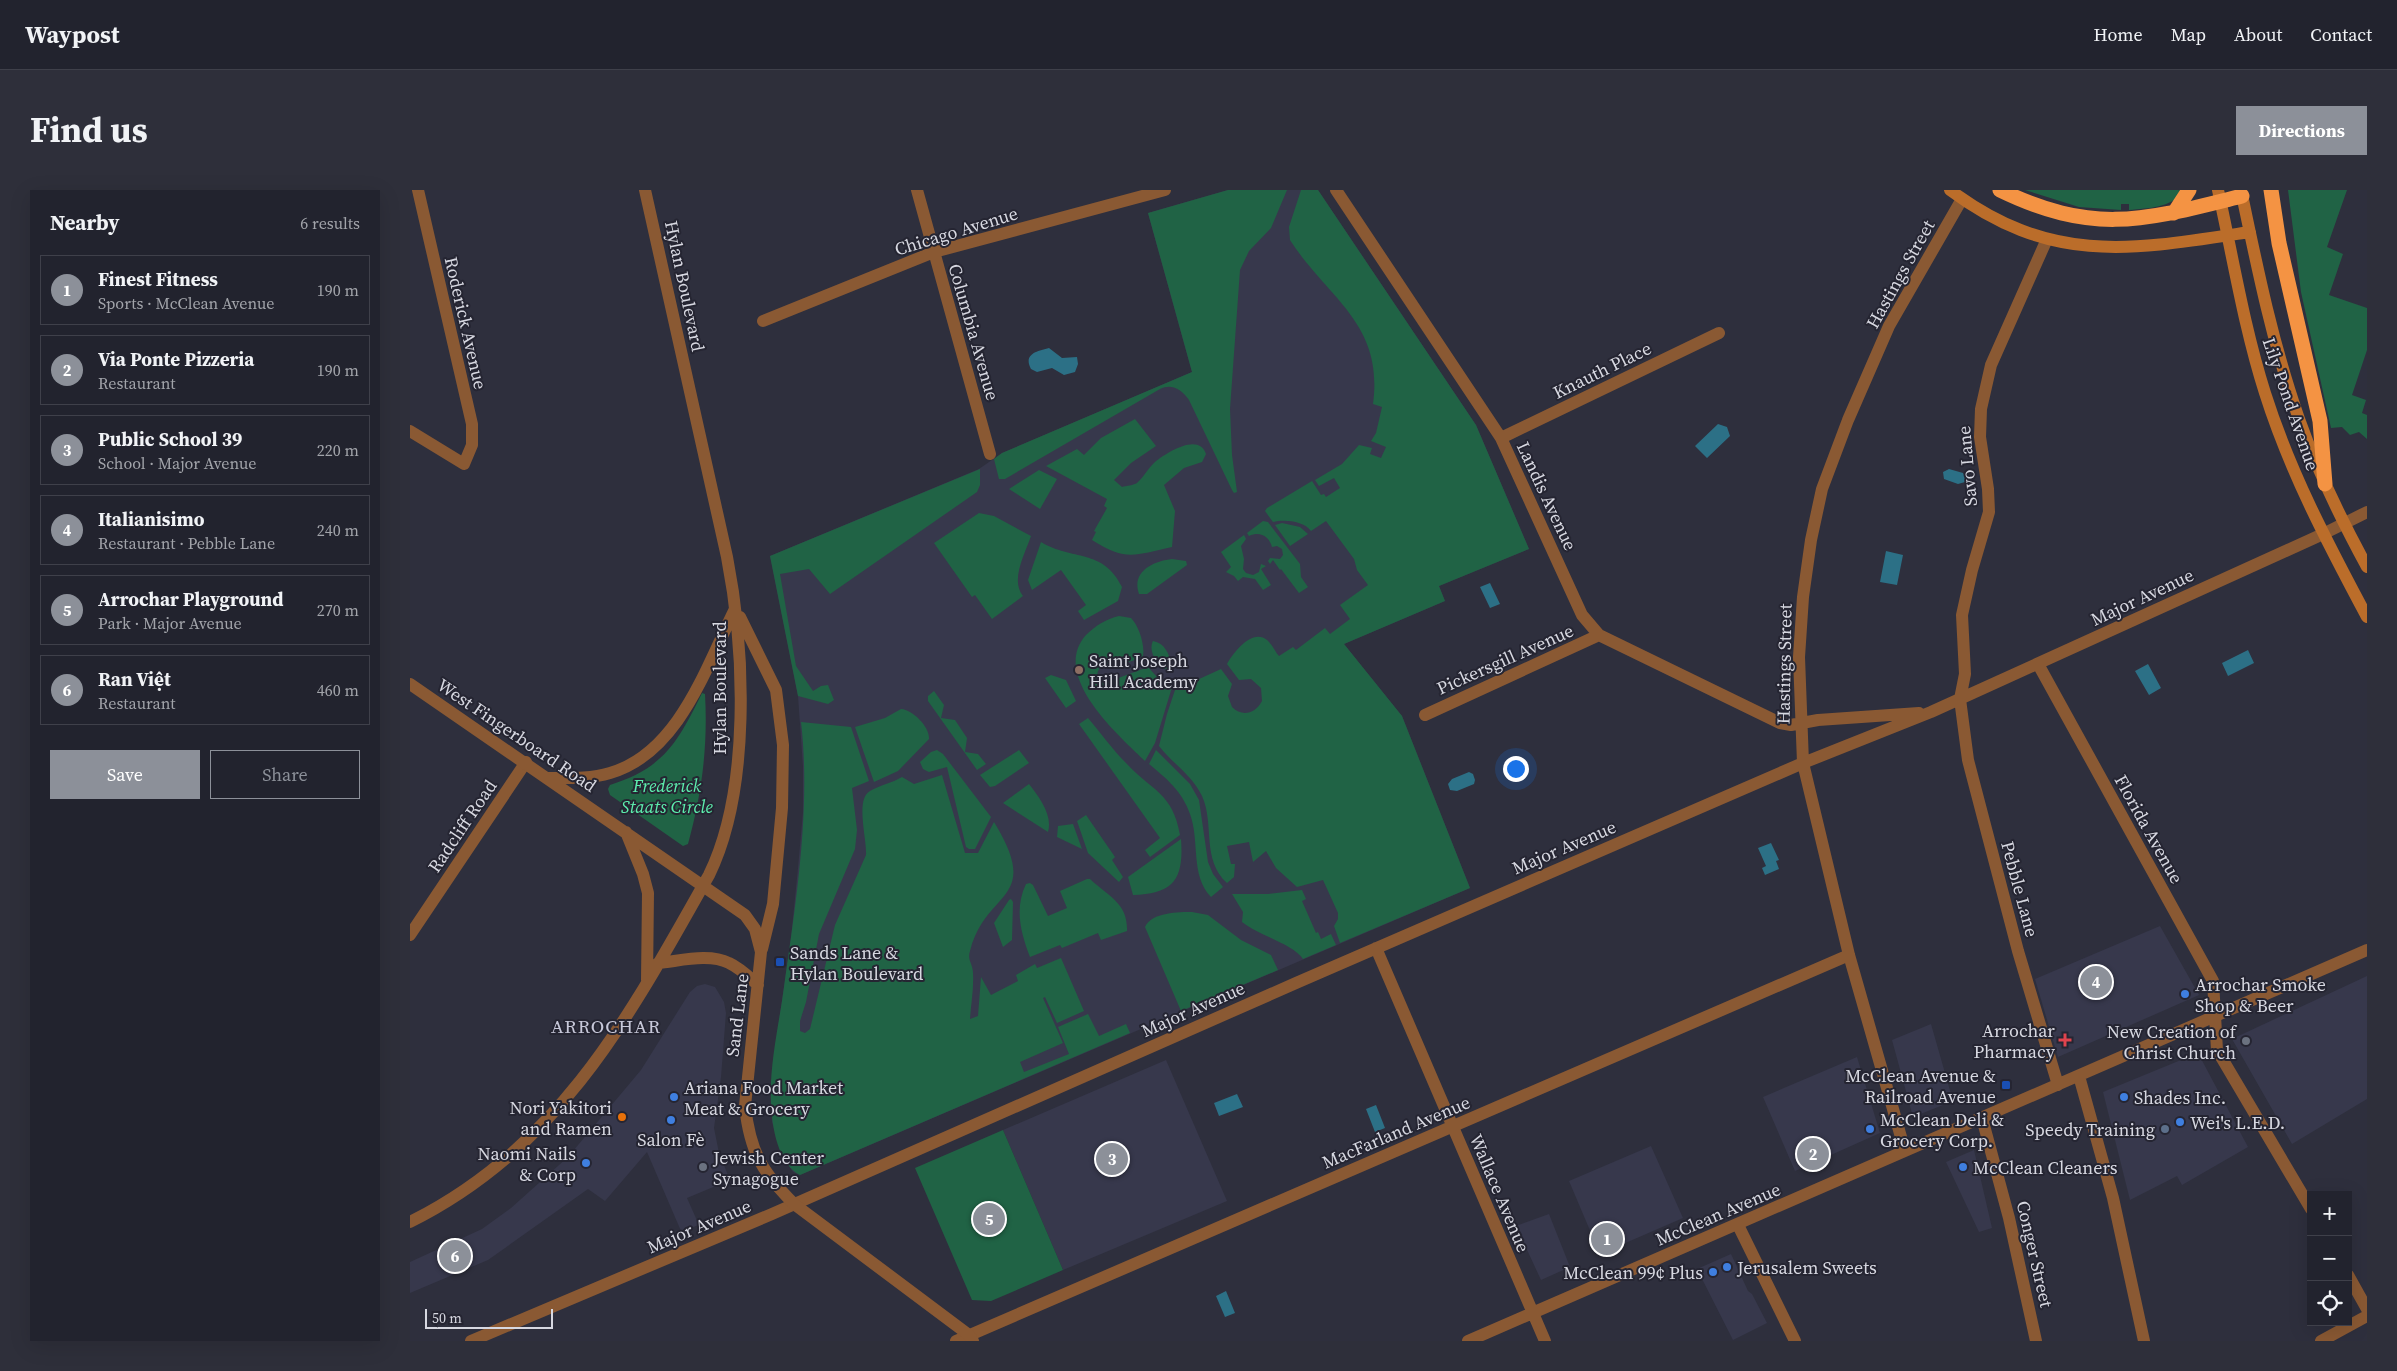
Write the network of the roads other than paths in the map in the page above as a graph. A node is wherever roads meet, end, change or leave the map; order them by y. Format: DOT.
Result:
graph roads {
  1 [pos="418,190"];
  2 [pos="646,190"];
  3 [pos="917,190"];
  4 [pos="1165,190"];
  5 [pos="1336,190"];
  6 [pos="1950,190"];
  7 [pos="2000,190"];
  8 [pos="2189,190"];
  9 [pos="2271,190"];
  10 [pos="2241,193"];
  11 [pos="2219,196"];
  12 [pos="1962,199"];
  13 [pos="410,201"];
  14 [pos="422,208"];
  15 [pos="2174,213"];
  16 [pos="2250,232"];
  17 [pos="2227,236"];
  18 [pos="2047,239"];
  19 [pos="934,252"];
  20 [pos="763,321"];
  21 [pos="1719,333"];
  22 [pos="410,431"];
  23 [pos="1501,438"];
  24 [pos="990,454"];
  25 [pos="2325,484"];
  26 [pos="2367,512"];
  27 [pos="2344,523"];
  28 [pos="2323,534"];
  29 [pos="2367,567"];
  30 [pos="736,608"];
  31 [pos="2367,617"];
  32 [pos="1599,635"];
  33 [pos="2038,664"];
  34 [pos="410,684"];
  35 [pos="1960,699"];
  36 [pos="1931,712"];
  37 [pos="1425,715"];
  38 [pos="1800,724"];
  39 [pos="526,762"];
  40 [pos="1803,763"];
  41 [pos="549,778"];
  42 [pos="625,830"];
  43 [pos="703,885"];
  44 [pos="410,935"];
  45 [pos="1376,948"];
  46 [pos="2367,950"];
  47 [pos="761,952"];
  48 [pos="1849,955"];
  49 [pos="658,963"];
  50 [pos="647,982"];
  51 [pos="758,985"];
  52 [pos="2215,1016"];
  53 [pos="2079,1076"];
  54 [pos="2058,1085"];
  55 [pos="1982,1118"];
  56 [pos="1452,1127"];
  57 [pos="1905,1151"];
  58 [pos="2307,1201"];
  59 [pos="794,1204"];
  60 [pos="410,1222"];
  61 [pos="1738,1225"];
  62 [pos="2351,1281"];
  63 [pos="2367,1309"];
  64 [pos="1532,1314"];
  65 [pos="2367,1316"];
  66 [pos="971,1338"];
  67 [pos="471,1341"];
  68 [pos="956,1341"];
  69 [pos="1468,1341"];
  70 [pos="1545,1341"];
  71 [pos="1795,1341"];
  72 [pos="2036,1341"];
  73 [pos="2144,1341"];
  74 [pos="2321,1341"];
  1 -- 14 [label="street, Roderick Avenue"];
  2 -- 30 [label="street, Hylan Boulevard"];
  3 -- 19 [label="street, Columbia Avenue"];
  4 -- 19 [label="street, Chicago Avenue"];
  5 -- 23 [label="street, Landis Avenue"];
  6 -- 12 [label="main road"];
  7 -- 15 [label="highway"];
  8 -- 15 [label="highway"];
  9 -- 25 [label="highway"];
  10 -- 11 [label="highway"];
  10 -- 16 [label="main road, Lily Pond Avenue"];
  11 -- 15 [label="highway"];
  11 -- 17 [label="main road, Lily Pond Avenue"];
  12 -- 18 [label="main road"];
  12 -- 38 [label="street, Hastings Street"];
  13 -- 14 [label="street"];
  14 -- 22 [label="street, Roderick Avenue"];
  16 -- 17 [label="main road"];
  16 -- 25 [label="main road, Lily Pond Avenue"];
  17 -- 18 [label="main road"];
  17 -- 28 [label="main road, Lily Pond Avenue"];
  18 -- 35 [label="street, Savo Lane"];
  19 -- 20 [label="street, Chicago Avenue"];
  19 -- 24 [label="street, Columbia Avenue"];
  21 -- 23 [label="street, Knauth Place"];
  23 -- 32 [label="street, Landis Avenue"];
  25 -- 27 [label="main road, Lily Pond Avenue"];
  26 -- 27 [label="street, Major Avenue"];
  27 -- 28 [label="street, Major Avenue"];
  27 -- 29 [label="main road, Lily Pond Avenue"];
  28 -- 31 [label="main road, Lily Pond Avenue"];
  28 -- 33 [label="street, Major Avenue"];
  30 -- 41 [label="street"];
  30 -- 43 [label="street, Hylan Boulevard"];
  30 -- 47 [label="street"];
  32 -- 37 [label="street, Pickersgill Avenue"];
  32 -- 38 [label="street, Landis Avenue"];
  33 -- 35 [label="street, Major Avenue"];
  33 -- 52 [label="street, Florida Avenue"];
  34 -- 39 [label="street, West Fingerboard Road"];
  35 -- 36 [label="street, Major Avenue"];
  35 -- 54 [label="street, Pebble Lane"];
  36 -- 38 [label="street, Major Avenue"];
  36 -- 40 [label="street, Major Avenue"];
  38 -- 40 [label="street, Hastings Street"];
  39 -- 41 [label="street, West Fingerboard Road"];
  39 -- 44 [label="street, Radcliff Road"];
  40 -- 45 [label="street, Major Avenue"];
  40 -- 48 [label="street, Hastings Street"];
  41 -- 42 [label="street, West Fingerboard Road"];
  42 -- 43 [label="street, West Fingerboard Road"];
  42 -- 50 [label="street"];
  43 -- 47 [label="street, Sand Lane"];
  43 -- 49 [label="street, Hylan Boulevard"];
  45 -- 56 [label="street, Wallace Avenue"];
  45 -- 59 [label="street, Major Avenue"];
  46 -- 52 [label="street, McClean Avenue"];
  47 -- 51 [label="street, Sand Lane"];
  48 -- 56 [label="street, MacFarland Avenue"];
  48 -- 57 [label="street, Hastings Street"];
  49 -- 50 [label="street, Hylan Boulevard"];
  49 -- 51 [label="street"];
  50 -- 60 [label="street, Hylan Boulevard"];
  51 -- 59 [label="street, Sand Lane"];
  52 -- 53 [label="street, McClean Avenue"];
  52 -- 58 [label="street, Florida Avenue"];
  53 -- 54 [label="street, McClean Avenue"];
  53 -- 73 [label="street"];
  54 -- 55 [label="street, McClean Avenue"];
  55 -- 57 [label="street, McClean Avenue"];
  55 -- 72 [label="street, Conger Street"];
  56 -- 64 [label="street, Wallace Avenue"];
  56 -- 66 [label="street, MacFarland Avenue"];
  57 -- 61 [label="street, McClean Avenue"];
  59 -- 66 [label="street, Sand Lane"];
  59 -- 67 [label="street, Major Avenue"];
  61 -- 64 [label="street, McClean Avenue"];
  61 -- 71 [label="street"];
  62 -- 63 [label="street"];
  64 -- 69 [label="street, McClean Avenue"];
  64 -- 70 [label="street, Wallace Avenue"];
  65 -- 74 [label="street"];
  66 -- 68 [label="street, MacFarland Avenue"];
}
